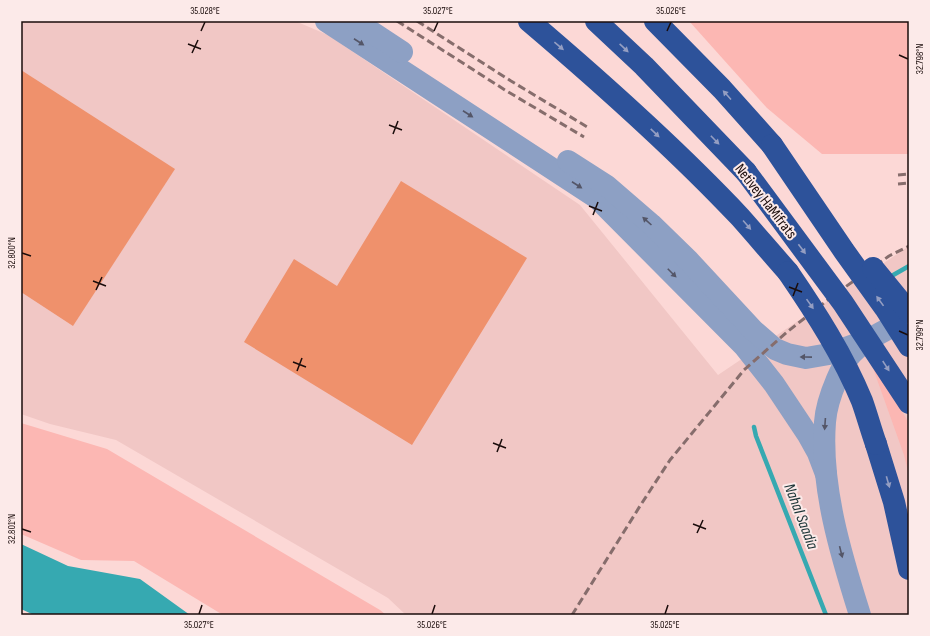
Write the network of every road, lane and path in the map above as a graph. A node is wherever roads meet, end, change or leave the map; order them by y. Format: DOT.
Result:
graph roads {
  1 [pos="326,21"];
  2 [pos="355,21"];
  3 [pos="529,21"];
  4 [pos="596,21"];
  5 [pos="655,21"];
  6 [pos="772,145"];
  7 [pos="909,312"];
  8 [pos="909,318"];
  9 [pos="870,340"];
  10 [pos="909,346"];
  11 [pos="909,403"];
  12 [pos="826,474"];
  13 [pos="909,569"];
  14 [pos="860,615"];
  1 -- 12 [label="street, one-way"];
  9 -- 2 [label="street, one-way"];
  3 -- 13 [label="highway, one-way, bridge"];
  4 -- 11 [label="highway, Netivey HaMifrats, one-way, bridge"];
  6 -- 5 [label="highway, one-way"];
  6 -- 7 [label="highway, bridge"];
  10 -- 6 [label="highway, one-way, bridge"];
  8 -- 9 [label="street"];
  9 -- 12 [label="street, one-way"];
  12 -- 14 [label="street, one-way"];
}
